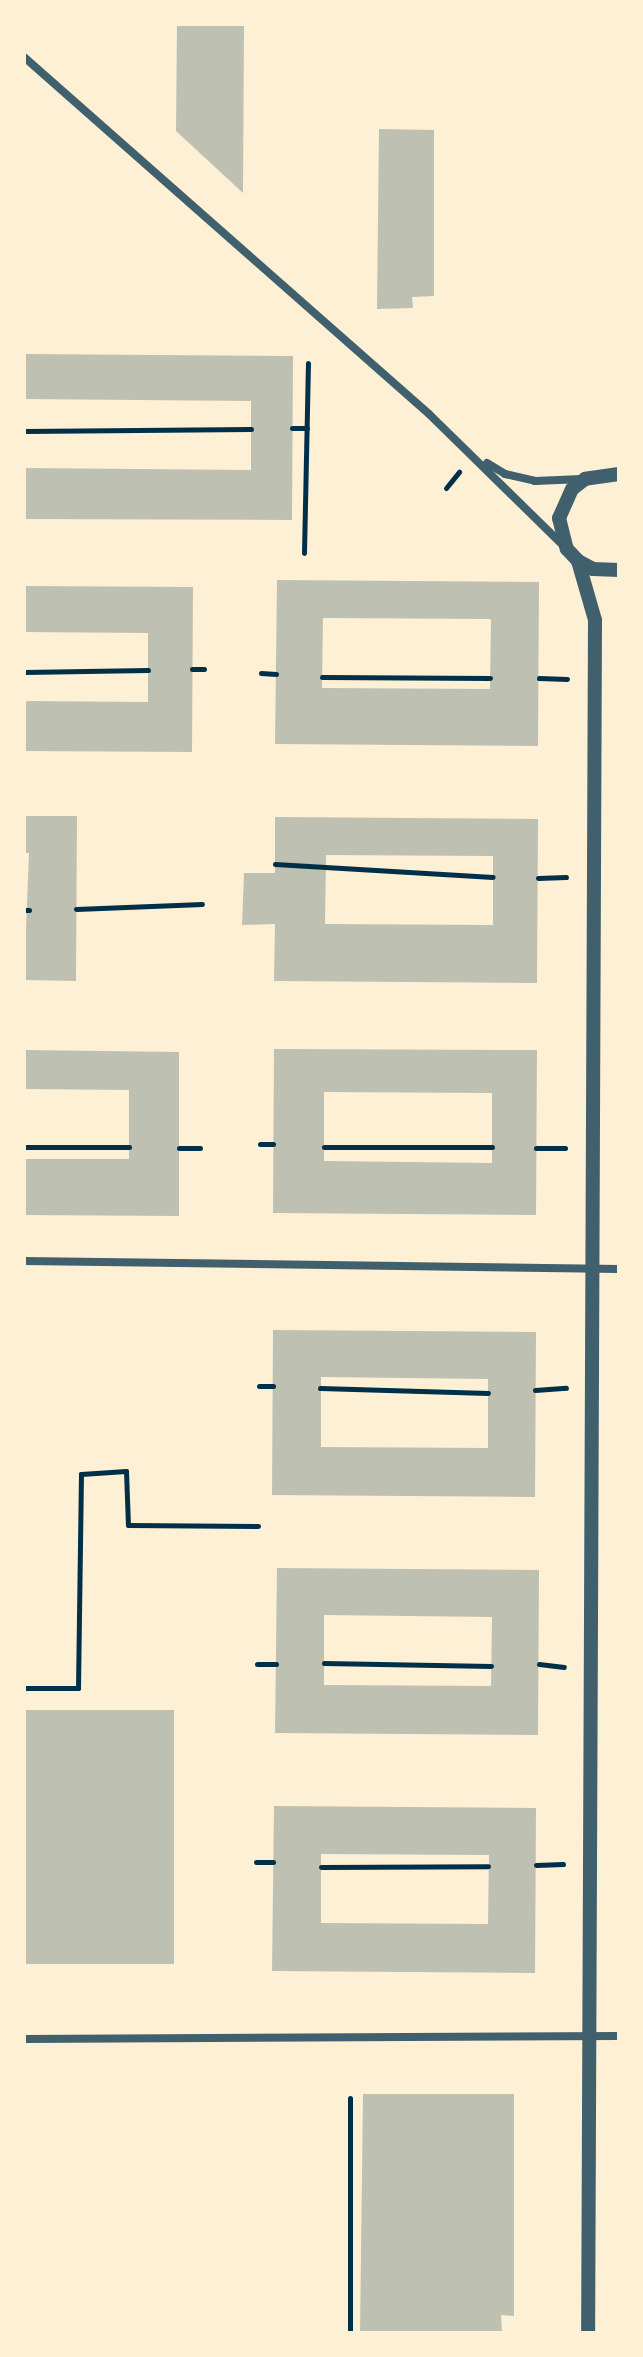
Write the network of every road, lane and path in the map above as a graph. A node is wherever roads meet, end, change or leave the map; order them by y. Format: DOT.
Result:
graph roads {
  1 [pos="24,57"];
  2 [pos="308,363"];
  3 [pos="292,428"];
  4 [pos="307,428"];
  5 [pos="251,429"];
  6 [pos="24,431"];
  7 [pos="473,455"];
  8 [pos="619,474"];
  9 [pos="585,479"];
  10 [pos="567,549"];
  11 [pos="304,553"];
  12 [pos="578,561"];
  13 [pos="619,570"];
  14 [pos="192,669"];
  15 [pos="204,669"];
  16 [pos="148,670"];
  17 [pos="24,672"];
  18 [pos="261,673"];
  19 [pos="276,674"];
  20 [pos="322,677"];
  21 [pos="490,678"];
  22 [pos="539,678"];
  23 [pos="567,679"];
  24 [pos="275,864"];
  25 [pos="493,877"];
  26 [pos="566,877"];
  27 [pos="538,878"];
  28 [pos="202,904"];
  29 [pos="76,909"];
  30 [pos="260,1144"];
  31 [pos="273,1144"];
  32 [pos="24,1147"];
  33 [pos="129,1147"];
  34 [pos="324,1147"];
  35 [pos="492,1147"];
  36 [pos="179,1148"];
  37 [pos="200,1148"];
  38 [pos="536,1148"];
  39 [pos="565,1148"];
  40 [pos="24,1261"];
  41 [pos="593,1269"];
  42 [pos="619,1269"];
  43 [pos="259,1386"];
  44 [pos="273,1386"];
  45 [pos="320,1388"];
  46 [pos="566,1388"];
  47 [pos="535,1390"];
  48 [pos="488,1393"];
  49 [pos="258,1526"];
  50 [pos="324,1663"];
  51 [pos="257,1664"];
  52 [pos="276,1664"];
  53 [pos="539,1664"];
  54 [pos="491,1666"];
  55 [pos="564,1667"];
  56 [pos="24,1688"];
  57 [pos="256,1862"];
  58 [pos="273,1862"];
  59 [pos="563,1864"];
  60 [pos="536,1865"];
  61 [pos="488,1866"];
  62 [pos="321,1867"];
  63 [pos="588,2036"];
  64 [pos="619,2036"];
  65 [pos="24,2039"];
  66 [pos="350,2098"];
  67 [pos="350,2333"];
  68 [pos="588,2333"];
  1 -- 7 [label="street"];
  2 -- 4 [label="path"];
  3 -- 4 [label="path"];
  4 -- 11 [label="path"];
  5 -- 6 [label="path"];
  7 -- 9 [label="street"];
  7 -- 10 [label="street"];
  8 -- 9 [label="street"];
  9 -- 10 [label="street"];
  10 -- 12 [label="street"];
  12 -- 13 [label="street"];
  12 -- 41 [label="street"];
  14 -- 15 [label="path"];
  16 -- 17 [label="path"];
  18 -- 19 [label="path"];
  20 -- 21 [label="path"];
  22 -- 23 [label="path"];
  24 -- 25 [label="path"];
  26 -- 27 [label="path"];
  28 -- 29 [label="path"];
  30 -- 31 [label="path"];
  32 -- 33 [label="path"];
  34 -- 35 [label="path"];
  36 -- 37 [label="path"];
  38 -- 39 [label="path"];
  40 -- 41 [label="street"];
  41 -- 42 [label="street"];
  41 -- 63 [label="street"];
  43 -- 44 [label="path"];
  45 -- 48 [label="path"];
  46 -- 47 [label="path"];
  49 -- 56 [label="path"];
  50 -- 54 [label="path"];
  51 -- 52 [label="path"];
  53 -- 55 [label="path"];
  57 -- 58 [label="path"];
  59 -- 60 [label="path"];
  61 -- 62 [label="path"];
  63 -- 64 [label="street"];
  63 -- 65 [label="street"];
  63 -- 68 [label="street"];
  66 -- 67 [label="path"];
}
